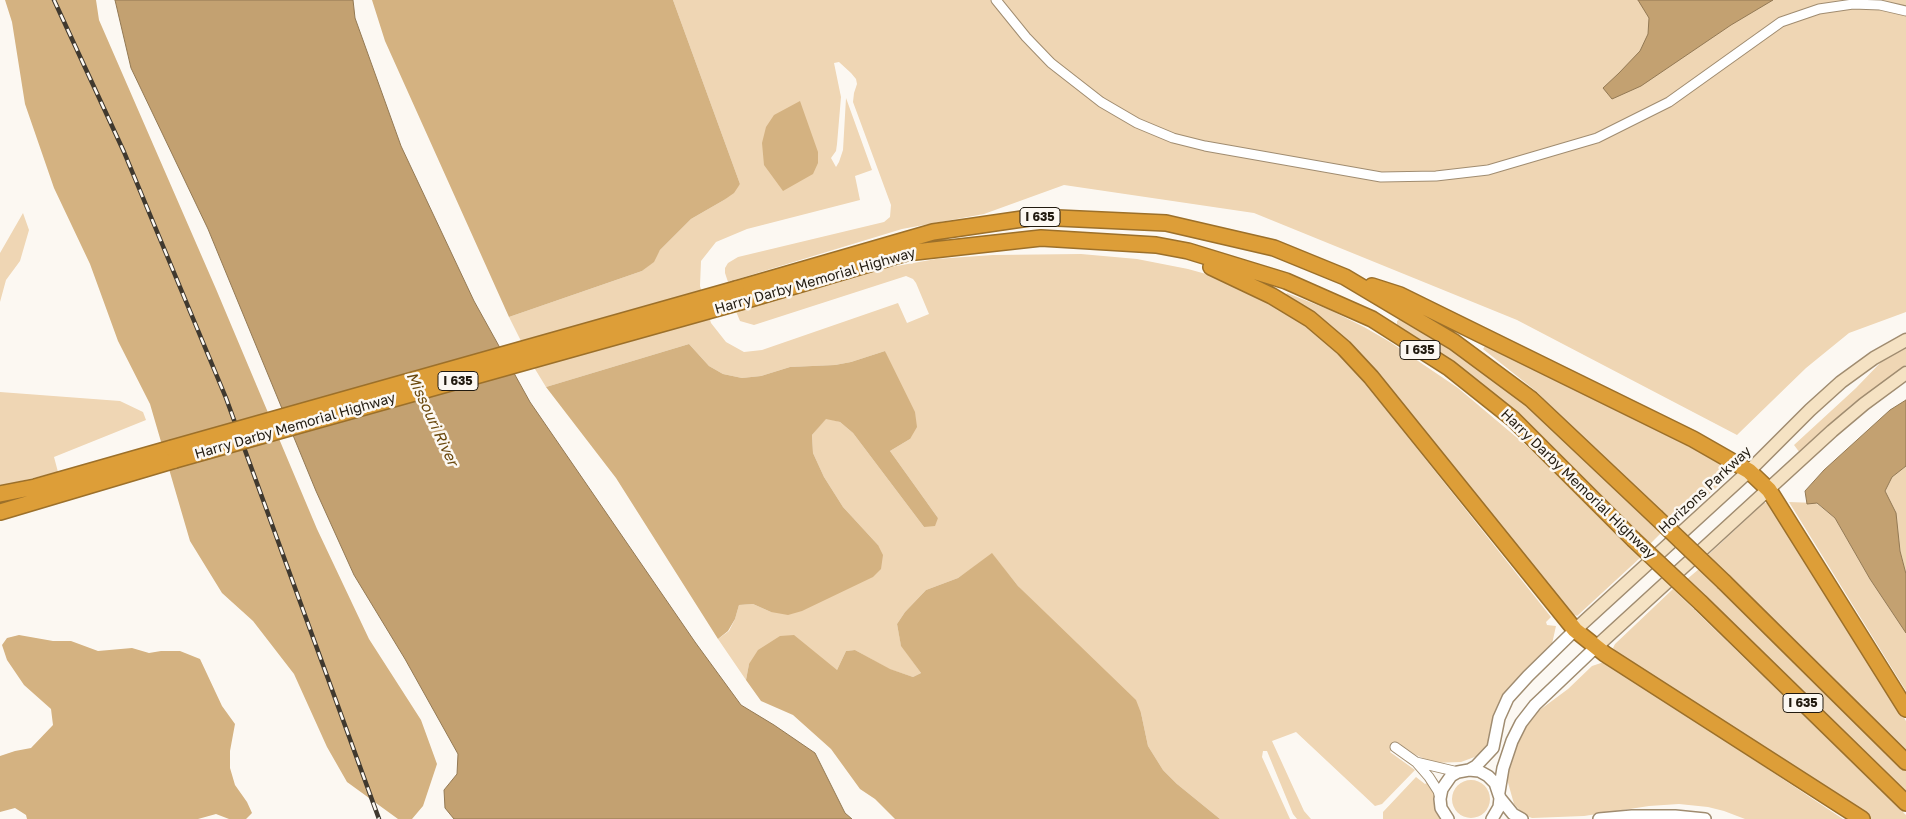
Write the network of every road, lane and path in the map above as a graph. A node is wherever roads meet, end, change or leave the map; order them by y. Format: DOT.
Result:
graph roads {
  1 [pos="996,0"];
  2 [pos="1906,11"];
  3 [pos="1156,245"];
  4 [pos="1345,277"];
  5 [pos="738,295"];
  6 [pos="1906,340"];
  7 [pos="1906,373"];
  8 [pos="174,454"];
  9 [pos="1750,471"];
  10 [pos="1769,490"];
  11 [pos="0,494"];
  12 [pos="0,512"];
  13 [pos="1575,630"];
  14 [pos="1596,647"];
  15 [pos="1906,709"];
  16 [pos="1395,747"];
  17 [pos="1416,762"];
  18 [pos="1906,762"];
  19 [pos="1464,771"];
  20 [pos="1499,795"];
  21 [pos="1440,799"];
  22 [pos="1906,802"];
  23 [pos="1646,818"];
  24 [pos="1448,819"];
  25 [pos="1492,819"];
  26 [pos="1522,819"];
  27 [pos="1599,819"];
  28 [pos="1705,819"];
  29 [pos="1862,819"];
  1 -- 2 [label="street"];
  3 -- 5 [label="highway, Harry Darby Memorial Highway / I 635"];
  3 -- 13 [label="highway"];
  3 -- 22 [label="highway, Harry Darby Memorial Highway / I 635, bridge"];
  4 -- 5 [label="highway, Harry Darby Memorial Highway / I 635"];
  4 -- 9 [label="highway"];
  4 -- 18 [label="highway, Harry Darby Memorial Highway / I 635, bridge"];
  5 -- 8 [label="highway, Harry Darby Memorial Highway / I 635, bridge"];
  6 -- 9 [label="main road, Horizons Parkway"];
  7 -- 10 [label="main road"];
  8 -- 11 [label="highway, Harry Darby Memorial Highway / I 635"];
  8 -- 12 [label="highway, Harry Darby Memorial Highway / I 635"];
  9 -- 10 [label="highway"];
  9 -- 13 [label="main road, Horizons Parkway"];
  10 -- 14 [label="main road"];
  10 -- 15 [label="highway"];
  13 -- 14 [label="highway"];
  13 -- 19 [label="street, Horizons Parkway"];
  14 -- 20 [label="street"];
  14 -- 29 [label="highway"];
  16 -- 17 [label="street"];
  17 -- 19 [label="street"];
  17 -- 21 [label="street"];
  19 -- 20 [label="street"];
  19 -- 21 [label="street, Horizons Parkway"];
  20 -- 25 [label="street"];
  20 -- 26 [label="street"];
  21 -- 24 [label="street"];
  23 -- 27 [label="street"];
  23 -- 28 [label="street"];
}
